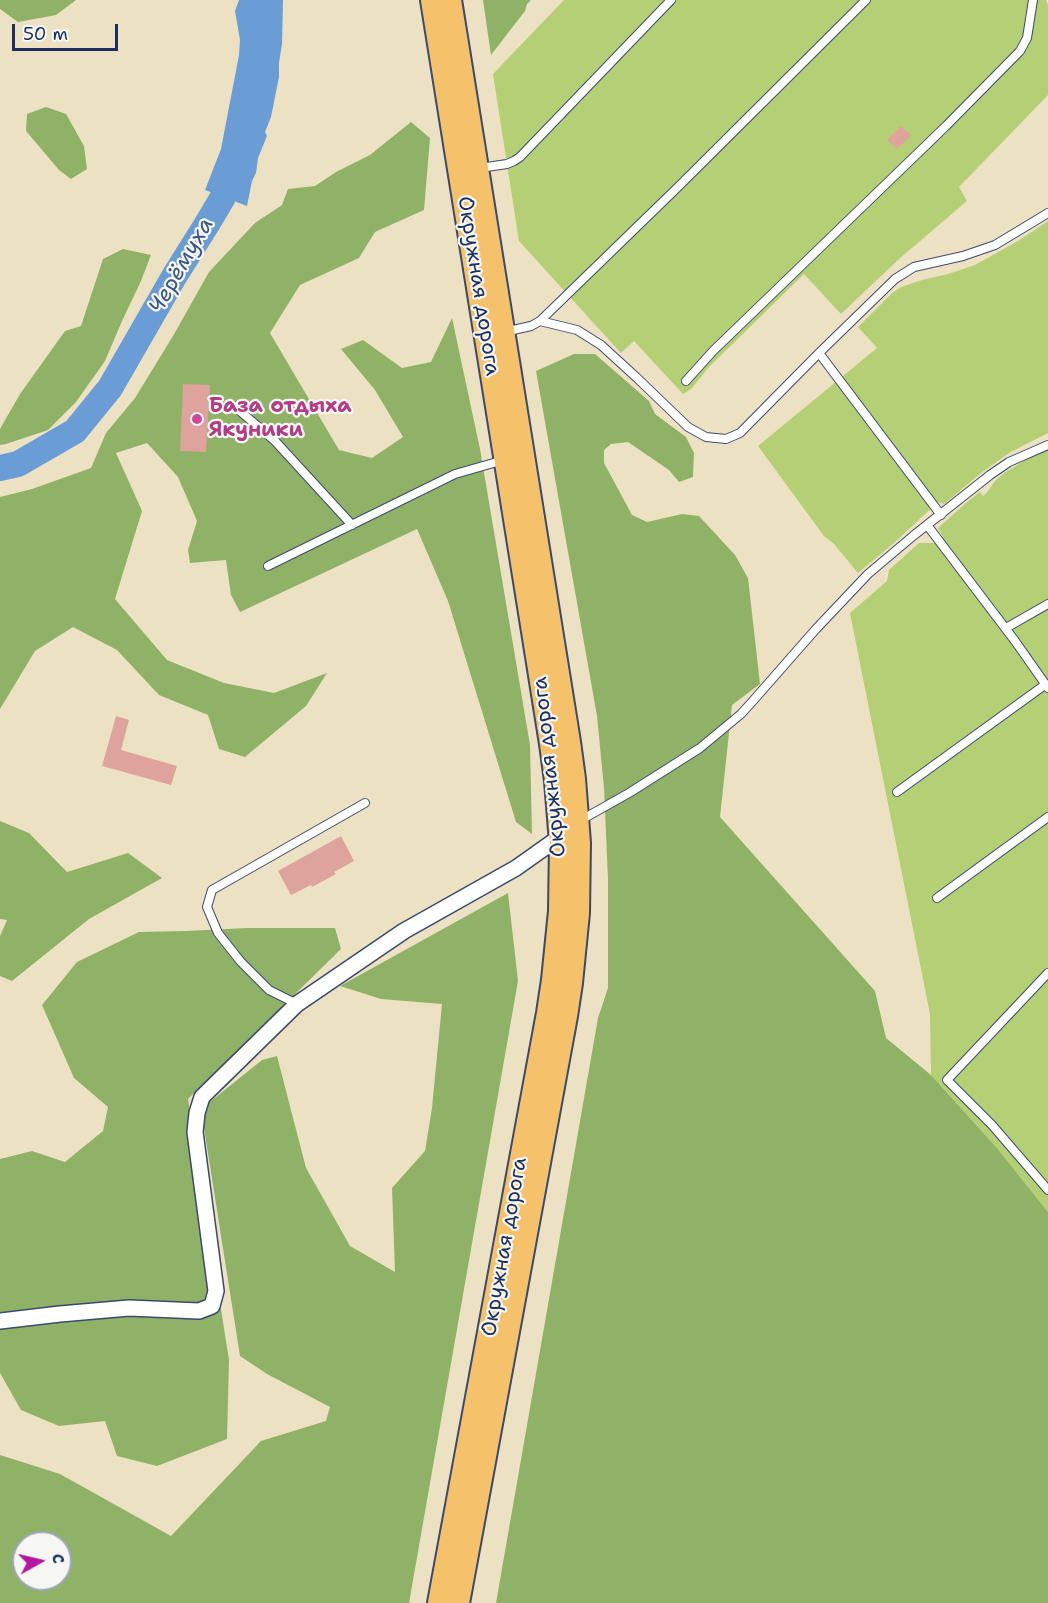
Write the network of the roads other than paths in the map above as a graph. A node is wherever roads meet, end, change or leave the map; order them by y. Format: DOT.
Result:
graph roads {
  1 [pos="432,0"];
  2 [pos="450,0"];
  3 [pos="671,0"];
  4 [pos="866,0"];
  5 [pos="1033,0"];
  6 [pos="477,168"];
  7 [pos="1048,213"];
  8 [pos="540,321"];
  9 [pos="503,332"];
  10 [pos="819,353"];
  11 [pos="686,381"];
  12 [pos="234,405"];
  13 [pos="1048,445"];
  14 [pos="505,460"];
  15 [pos="941,515"];
  16 [pos="352,525"];
  17 [pos="927,525"];
  18 [pos="268,566"];
  19 [pos="1048,604"];
  20 [pos="1006,628"];
  21 [pos="1047,686"];
  22 [pos="897,792"];
  23 [pos="364,803"];
  24 [pos="1048,818"];
  25 [pos="578,822"];
  26 [pos="561,837"];
  27 [pos="937,898"];
  28 [pos="1048,973"];
  29 [pos="297,1004"];
  30 [pos="1048,1190"];
  31 [pos="0,1321"];
  32 [pos="439,1603"];
  33 [pos="458,1603"];
  1 -- 14 [label="main road, Окружная дорога"];
  2 -- 6 [label="main road, Окружная дорога"];
  3 -- 6 [label="lane"];
  4 -- 8 [label="lane"];
  5 -- 11 [label="lane"];
  6 -- 9 [label="main road, Окружная дорога"];
  7 -- 10 [label="lane"];
  8 -- 9 [label="lane"];
  8 -- 10 [label="lane"];
  9 -- 25 [label="main road, Окружная дорога"];
  10 -- 15 [label="lane"];
  12 -- 16 [label="lane"];
  13 -- 15 [label="lane"];
  14 -- 16 [label="lane"];
  14 -- 26 [label="main road, Окружная дорога"];
  15 -- 17 [label="lane"];
  16 -- 18 [label="lane"];
  17 -- 20 [label="lane"];
  17 -- 25 [label="lane"];
  19 -- 20 [label="lane"];
  20 -- 21 [label="lane"];
  21 -- 22 [label="lane"];
  23 -- 29 [label="lane"];
  24 -- 27 [label="lane"];
  25 -- 26 [label="street"];
  25 -- 33 [label="main road, Окружная дорога"];
  26 -- 29 [label="street"];
  26 -- 32 [label="main road, Окружная дорога"];
  28 -- 30 [label="lane"];
  29 -- 31 [label="street"];
}
